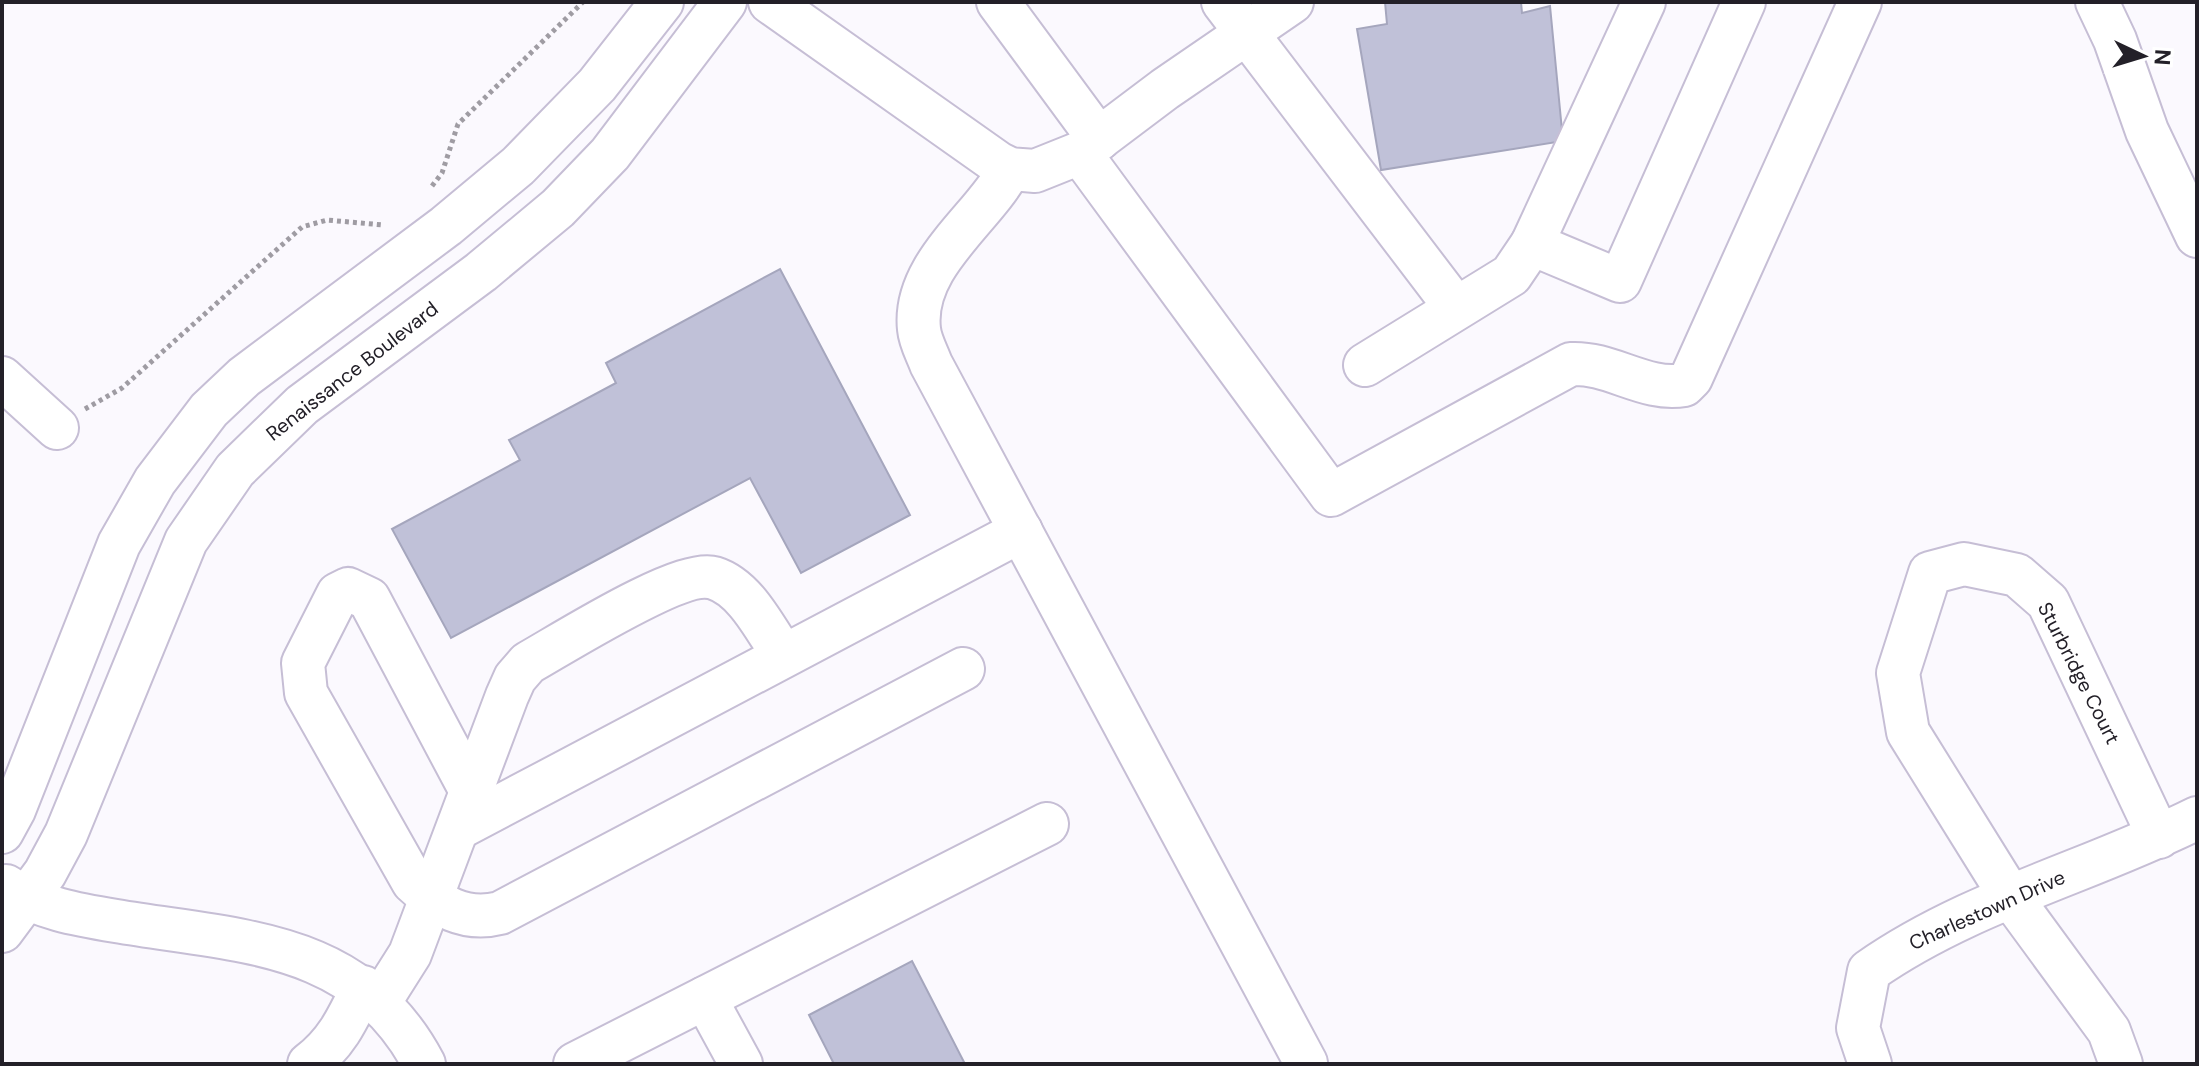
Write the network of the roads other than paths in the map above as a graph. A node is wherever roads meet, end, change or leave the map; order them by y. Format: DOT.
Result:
graph roads {
  1 [pos="662,2"];
  2 [pos="725,2"];
  3 [pos="770,2"];
  4 [pos="998,2"];
  5 [pos="1292,2"];
  6 [pos="1644,2"];
  7 [pos="1744,2"];
  8 [pos="1860,2"];
  9 [pos="2097,2"];
  10 [pos="1235,18"];
  11 [pos="1090,146"];
  12 [pos="1010,169"];
  13 [pos="2197,236"];
  14 [pos="1532,244"];
  15 [pos="1456,308"];
  16 [pos="1365,365"];
  17 [pos="2,378"];
  18 [pos="57,428"];
  19 [pos="1021,531"];
  20 [pos="783,655"];
  21 [pos="963,669"];
  22 [pos="465,810"];
  23 [pos="2197,818"];
  24 [pos="1047,824"];
  25 [pos="2,832"];
  26 [pos="2159,837"];
  27 [pos="2010,896"];
  28 [pos="431,899"];
  29 [pos="10,905"];
  30 [pos="371,995"];
  31 [pos="705,998"];
  32 [pos="1306,1063"];
  33 [pos="309,1064"];
  34 [pos="424,1064"];
  35 [pos="575,1064"];
  36 [pos="741,1064"];
  37 [pos="1870,1064"];
  38 [pos="2121,1064"];
  1 -- 25 [label="street"];
  2 -- 29 [label="street, Renaissance Boulevard"];
  3 -- 12 [label="street"];
  4 -- 11 [label="street"];
  5 -- 10 [label="street"];
  6 -- 14 [label="street"];
  7 -- 14 [label="street"];
  8 -- 11 [label="street"];
  9 -- 13 [label="street"];
  10 -- 11 [label="street"];
  10 -- 15 [label="street"];
  11 -- 12 [label="street"];
  12 -- 19 [label="street"];
  14 -- 15 [label="street"];
  15 -- 16 [label="street"];
  17 -- 18 [label="street"];
  19 -- 20 [label="street"];
  19 -- 32 [label="street"];
  20 -- 22 [label="street"];
  20 -- 22 [label="street"];
  21 -- 28 [label="street"];
  22 -- 28 [label="street"];
  22 -- 28 [label="street"];
  23 -- 26 [label="street, Charlestown Drive"];
  24 -- 31 [label="street"];
  26 -- 27 [label="street, Charlestown Drive"];
  26 -- 27 [label="street, Sturbridge Court"];
  27 -- 37 [label="street, Charlestown Drive"];
  27 -- 38 [label="street"];
  28 -- 30 [label="street"];
  29 -- 30 [label="street"];
  30 -- 33 [label="street"];
  30 -- 34 [label="street"];
  31 -- 35 [label="street"];
  31 -- 36 [label="street"];
}
